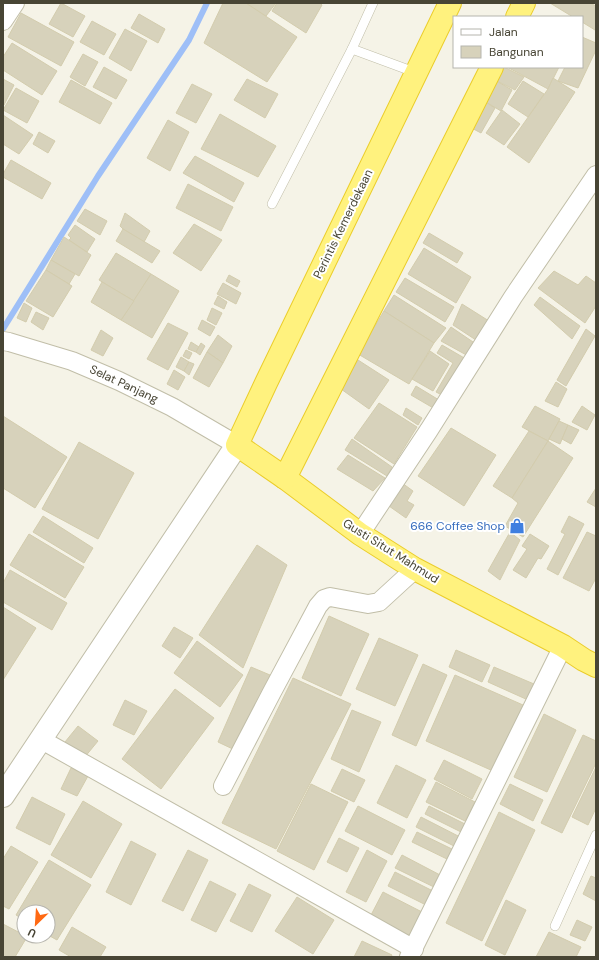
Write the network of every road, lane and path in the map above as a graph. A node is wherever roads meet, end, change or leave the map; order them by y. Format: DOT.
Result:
graph roads {
  1 [pos="15,3"];
  2 [pos="373,3"];
  3 [pos="450,3"];
  4 [pos="524,3"];
  5 [pos="518,16"];
  6 [pos="3,21"];
  7 [pos="352,49"];
  8 [pos="491,68"];
  9 [pos="417,73"];
  10 [pos="596,175"];
  11 [pos="590,198"];
  12 [pos="272,204"];
  13 [pos="6,341"];
  14 [pos="237,445"];
  15 [pos="285,478"];
  16 [pos="360,534"];
  17 [pos="415,569"];
  18 [pos="563,646"];
  19 [pos="596,666"];
  20 [pos="40,740"];
  21 [pos="223,786"];
  22 [pos="3,796"];
  23 [pos="596,835"];
  24 [pos="554,926"];
  25 [pos="412,953"];
  1 -- 6 [label="street"];
  2 -- 7 [label="lane"];
  3 -- 9 [label="highway, Perintis Kemerdekaan"];
  4 -- 5 [label="highway"];
  7 -- 9 [label="lane"];
  7 -- 12 [label="lane"];
  8 -- 15 [label="highway"];
  9 -- 14 [label="highway, Perintis Kemerdekaan"];
  10 -- 11 [label="street"];
  11 -- 16 [label="street"];
  13 -- 14 [label="street, Selat Panjang"];
  14 -- 15 [label="highway, Gusti Situt Mahmud"];
  14 -- 20 [label="street"];
  15 -- 16 [label="highway, Gusti Situt Mahmud"];
  16 -- 17 [label="highway, Gusti Situt Mahmud"];
  17 -- 18 [label="highway, Gusti Situt Mahmud"];
  17 -- 21 [label="street"];
  18 -- 19 [label="highway, Gusti Situt Mahmud"];
  18 -- 25 [label="street"];
  20 -- 22 [label="street"];
  20 -- 25 [label="street"];
  23 -- 24 [label="lane"];
}
